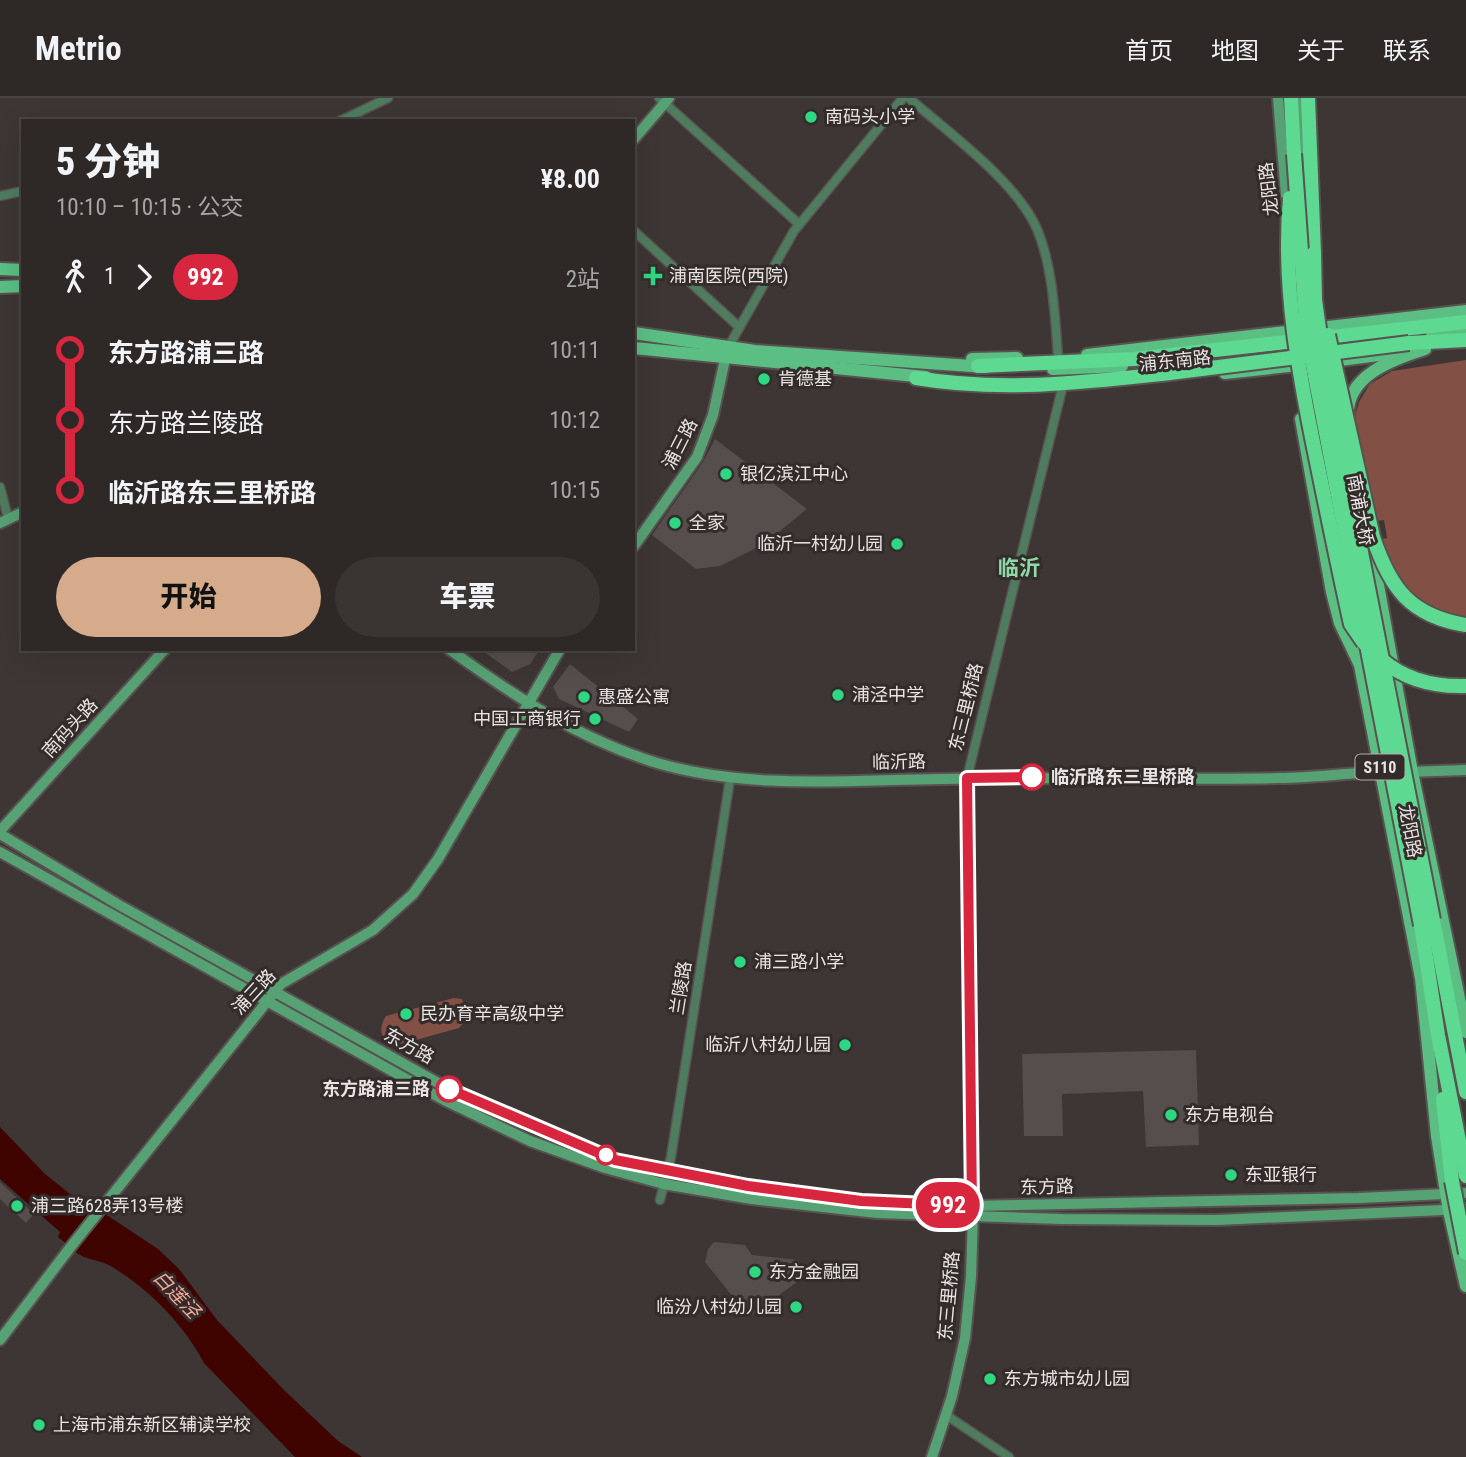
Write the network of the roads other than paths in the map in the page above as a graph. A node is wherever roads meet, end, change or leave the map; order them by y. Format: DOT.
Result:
graph roads {
  1 [pos="388,98"];
  2 [pos="903,98"];
  3 [pos="909,98"];
  4 [pos="1278,98"];
  5 [pos="1291,98"];
  6 [pos="1300,98"];
  7 [pos="1308,98"];
  8 [pos="665,100"];
  9 [pos="344,119"];
  10 [pos="635,138"];
  11 [pos="1294,155"];
  12 [pos="21,191"];
  13 [pos="0,195"];
  14 [pos="799,224"];
  15 [pos="635,232"];
  16 [pos="1314,253"];
  17 [pos="0,269"];
  18 [pos="21,270"];
  19 [pos="1307,273"];
  20 [pos="21,286"];
  21 [pos="0,287"];
  22 [pos="1466,311"];
  23 [pos="1466,322"];
  24 [pos="738,326"];
  25 [pos="1310,327"];
  26 [pos="1466,332"];
  27 [pos="635,333"];
  28 [pos="1466,342"];
  29 [pos="635,348"];
  30 [pos="1425,349"];
  31 [pos="726,352"];
  32 [pos="1291,355"];
  33 [pos="1058,357"];
  34 [pos="930,364"];
  35 [pos="978,366"];
  36 [pos="888,373"];
  37 [pos="916,378"];
  38 [pos="1062,389"];
  39 [pos="0,487"];
  40 [pos="21,513"];
  41 [pos="4,521"];
  42 [pos="635,545"];
  43 [pos="1466,625"];
  44 [pos="163,651"];
  45 [pos="452,651"];
  46 [pos="559,651"];
  47 [pos="1466,686"];
  48 [pos="527,703"];
  49 [pos="1466,770"];
  50 [pos="1381,772"];
  51 [pos="1412,772"];
  52 [pos="967,778"];
  53 [pos="730,779"];
  54 [pos="0,832"];
  55 [pos="0,852"];
  56 [pos="1427,923"];
  57 [pos="1446,990"];
  58 [pos="272,995"];
  59 [pos="1466,1032"];
  60 [pos="1438,1035"];
  61 [pos="1466,1071"];
  62 [pos="1466,1092"];
  63 [pos="668,1170"];
  64 [pos="1466,1175"];
  65 [pos="664,1184"];
  66 [pos="1466,1193"];
  67 [pos="1447,1194"];
  68 [pos="660,1200"];
  69 [pos="1466,1209"];
  70 [pos="973,1210"];
  71 [pos="1449,1211"];
  72 [pos="1466,1252"];
  73 [pos="1466,1286"];
  74 [pos="0,1340"];
  75 [pos="946,1415"];
  76 [pos="932,1457"];
  77 [pos="1009,1457"];
  1 -- 9 [label="street"];
  2 -- 14 [label="street"];
  3 -- 33 [label="street"];
  4 -- 19 [label="main road, 龙阳路"];
  5 -- 11 [label="highway, 南浦大桥"];
  6 -- 19 [label="main road, 龙阳路"];
  7 -- 16 [label="highway, 南浦大桥"];
  8 -- 10 [label="main road"];
  8 -- 14 [label="street"];
  11 -- 47 [label="highway, bridge"];
  11 -- 56 [label="highway, 南浦大桥, bridge"];
  12 -- 13 [label="street"];
  14 -- 24 [label="street"];
  15 -- 24 [label="street"];
  16 -- 43 [label="highway, bridge"];
  16 -- 56 [label="highway, 南浦大桥, bridge"];
  17 -- 18 [label="main road"];
  19 -- 25 [label="main road, 龙阳路"];
  20 -- 21 [label="main road"];
  22 -- 25 [label="main road, 浦东南路"];
  23 -- 32 [label="main road, 浦东南路"];
  23 -- 35 [label="highway, bridge"];
  24 -- 31 [label="street"];
  25 -- 33 [label="main road, 浦东南路"];
  26 -- 32 [label="main road, 浦东南路"];
  27 -- 31 [label="main road, 浦东南路"];
  28 -- 30 [label="main road, 浦东南路"];
  28 -- 37 [label="highway, bridge"];
  29 -- 31 [label="main road, 浦东南路"];
  30 -- 32 [label="main road, 浦东南路"];
  30 -- 51 [label="main road, 龙阳路 / S110"];
  31 -- 34 [label="main road, 浦东南路"];
  31 -- 36 [label="main road, 浦东南路"];
  31 -- 42 [label="main road, 浦三路"];
  32 -- 35 [label="main road, 浦东南路"];
  32 -- 37 [label="main road, 浦东南路"];
  32 -- 38 [label="main road, 浦东南路"];
  32 -- 50 [label="main road, 龙阳路 / S110"];
  33 -- 34 [label="main road, 浦东南路"];
  34 -- 35 [label="main road, 浦东南路"];
  36 -- 37 [label="main road, 浦东南路"];
  36 -- 38 [label="main road, 浦东南路"];
  38 -- 52 [label="street, 东三里桥路"];
  39 -- 41 [label="street"];
  40 -- 41 [label="main road"];
  44 -- 54 [label="main road, 南码头路"];
  45 -- 48 [label="main road, 临沂路"];
  46 -- 48 [label="main road, 浦三路"];
  48 -- 53 [label="main road, 临沂路"];
  48 -- 58 [label="main road, 浦三路"];
  49 -- 51 [label="main road, 临沂路"];
  50 -- 51 [label="main road, 临沂路"];
  50 -- 52 [label="main road, 临沂路"];
  50 -- 67 [label="main road, 龙阳路 / S110"];
  51 -- 59 [label="main road, 龙阳路 / S110"];
  52 -- 53 [label="main road, 临沂路"];
  52 -- 70 [label="main road, 东三里桥路"];
  53 -- 63 [label="street, 兰陵路"];
  54 -- 58 [label="main road, 东方路"];
  55 -- 58 [label="main road, 东方路"];
  56 -- 57 [label="highway"];
  56 -- 60 [label="highway"];
  57 -- 61 [label="highway"];
  57 -- 62 [label="highway"];
  58 -- 63 [label="main road, 东方路"];
  58 -- 65 [label="main road, 东方路"];
  58 -- 74 [label="main road, 浦三路"];
  60 -- 64 [label="highway"];
  60 -- 72 [label="highway, bridge"];
  63 -- 65 [label="street, 兰陵路"];
  63 -- 70 [label="main road, 东方路"];
  65 -- 68 [label="street, 兰陵路"];
  65 -- 70 [label="main road, 东方路"];
  66 -- 67 [label="main road, 东方路"];
  67 -- 70 [label="main road, 东方路"];
  67 -- 71 [label="main road, 龙阳路 / S110"];
  69 -- 71 [label="main road, 东方路"];
  70 -- 71 [label="main road, 东方路"];
  70 -- 75 [label="main road, 东三里桥路"];
  71 -- 73 [label="main road, 龙阳路 / S110"];
  75 -- 76 [label="main road, 东三里桥路"];
  75 -- 77 [label="street"];
}
